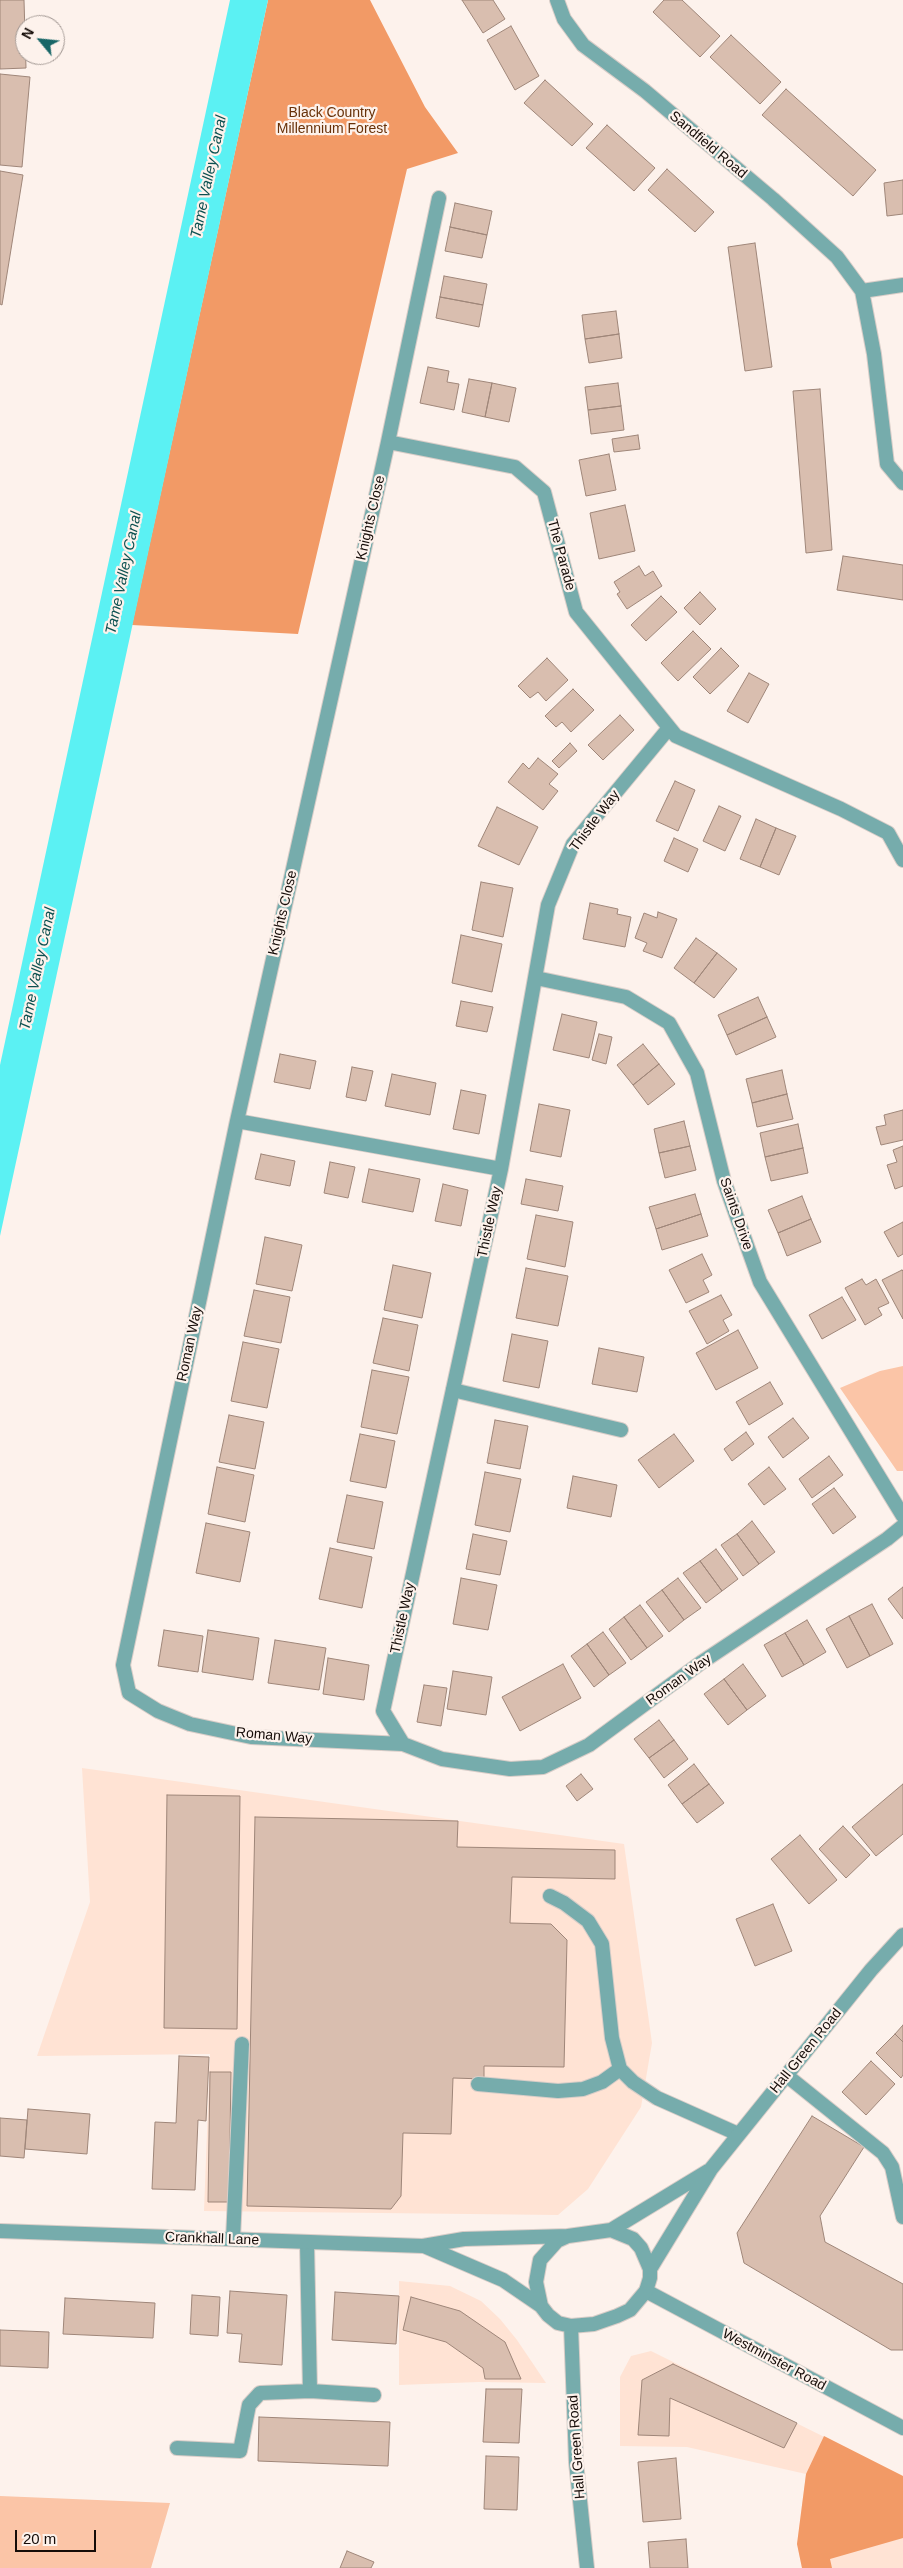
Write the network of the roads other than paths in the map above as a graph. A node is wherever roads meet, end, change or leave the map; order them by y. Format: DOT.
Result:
graph roads {
  1 [pos="557,0"];
  2 [pos="439,198"];
  3 [pos="903,285"];
  4 [pos="862,291"];
  5 [pos="388,442"];
  6 [pos="903,483"];
  7 [pos="670,728"];
  8 [pos="903,860"];
  9 [pos="536,978"];
  10 [pos="237,1121"];
  11 [pos="501,1169"];
  12 [pos="453,1390"];
  13 [pos="621,1430"];
  14 [pos="903,1516"];
  15 [pos="903,1526"];
  16 [pos="403,1744"];
  17 [pos="550,1896"];
  18 [pos="903,1935"];
  19 [pos="242,2044"];
  20 [pos="620,2069"];
  21 [pos="786,2075"];
  22 [pos="478,2084"];
  23 [pos="738,2134"];
  24 [pos="711,2169"];
  25 [pos="903,2217"];
  26 [pos="611,2230"];
  27 [pos="0,2231"];
  28 [pos="568,2236"];
  29 [pos="233,2239"];
  30 [pos="306,2243"];
  31 [pos="424,2246"];
  32 [pos="650,2269"];
  33 [pos="646,2291"];
  34 [pos="541,2306"];
  35 [pos="571,2326"];
  36 [pos="310,2391"];
  37 [pos="374,2396"];
  38 [pos="903,2428"];
  39 [pos="177,2448"];
  40 [pos="587,2568"];
  1 -- 4 [label="street, Sandfield Road"];
  2 -- 5 [label="street"];
  3 -- 4 [label="street"];
  4 -- 6 [label="street, Sandfield Road"];
  5 -- 7 [label="street, The Parade"];
  5 -- 10 [label="street, Knights Close"];
  7 -- 8 [label="street, The Parade"];
  7 -- 9 [label="street, Thistle Way"];
  9 -- 11 [label="street, Thistle Way"];
  9 -- 14 [label="street, Saints Drive"];
  10 -- 11 [label="street"];
  10 -- 16 [label="street, Roman Way"];
  11 -- 12 [label="street, Thistle Way"];
  12 -- 13 [label="street"];
  12 -- 16 [label="street, Thistle Way"];
  15 -- 16 [label="street, Roman Way"];
  17 -- 20 [label="street"];
  18 -- 21 [label="street, Hall Green Road"];
  19 -- 29 [label="street"];
  20 -- 22 [label="street"];
  20 -- 23 [label="street"];
  21 -- 23 [label="street, Hall Green Road"];
  21 -- 25 [label="street"];
  23 -- 24 [label="street, Hall Green Road"];
  24 -- 26 [label="street, Hall Green Road"];
  24 -- 32 [label="street, Hall Green Road"];
  26 -- 28 [label="street"];
  26 -- 32 [label="street"];
  27 -- 29 [label="street, Crankhall Lane"];
  28 -- 31 [label="street, Crankhall Lane"];
  28 -- 34 [label="street"];
  29 -- 30 [label="street, Crankhall Lane"];
  30 -- 31 [label="street, Crankhall Lane"];
  30 -- 36 [label="street"];
  31 -- 34 [label="street, Crankhall Lane"];
  32 -- 33 [label="street"];
  33 -- 35 [label="street"];
  33 -- 38 [label="street, Westminster Road"];
  34 -- 35 [label="street"];
  35 -- 40 [label="street, Hall Green Road"];
  36 -- 37 [label="street"];
  36 -- 39 [label="street"];
}
